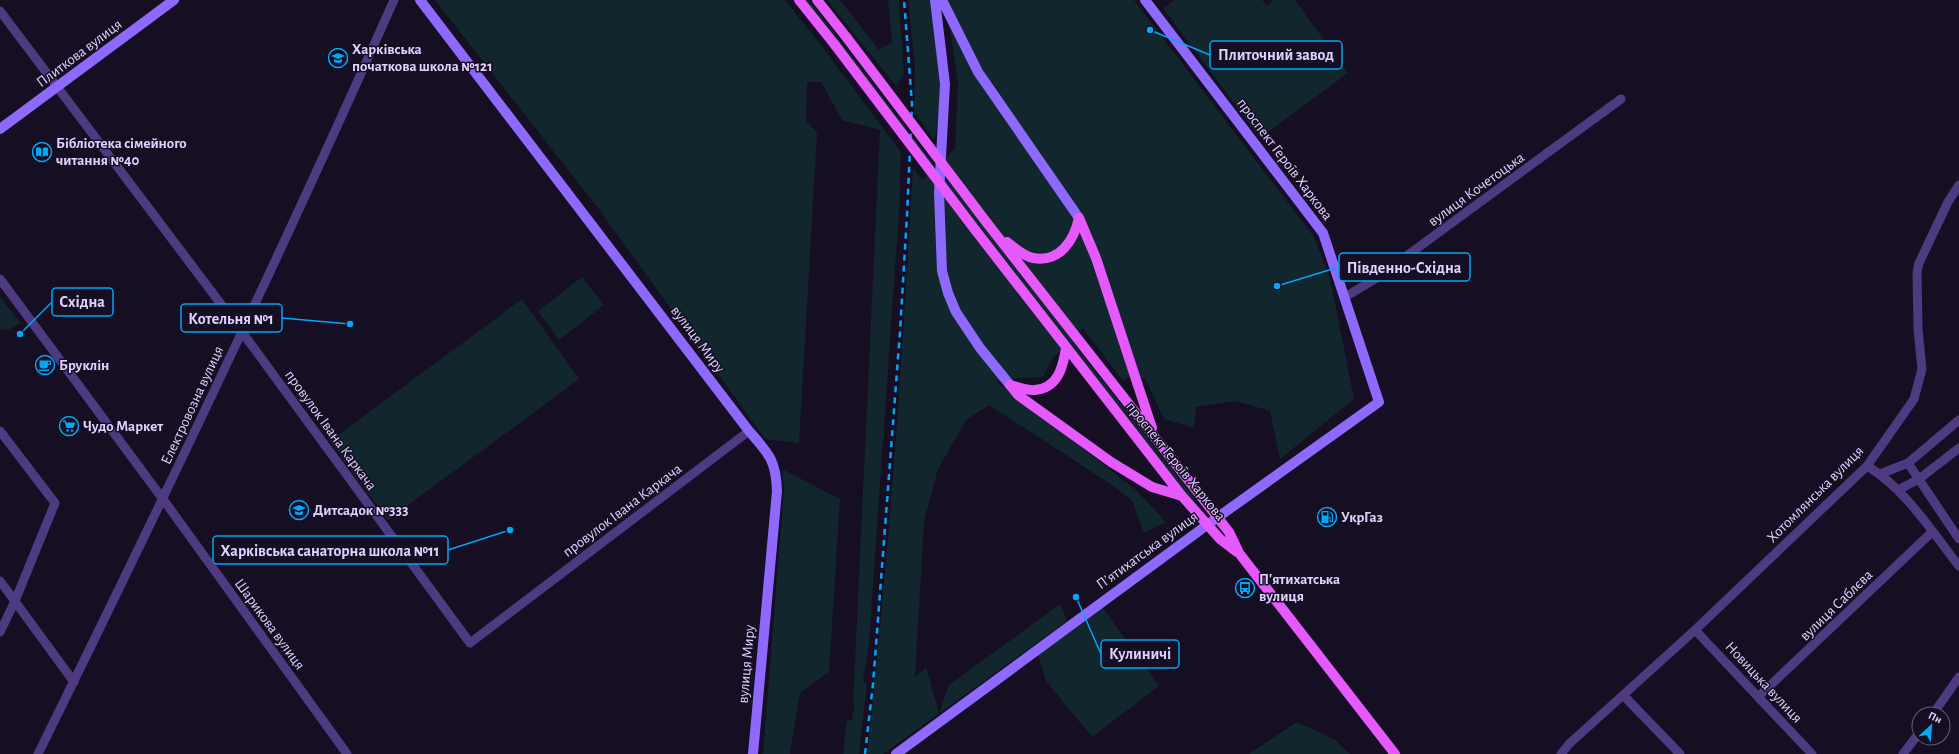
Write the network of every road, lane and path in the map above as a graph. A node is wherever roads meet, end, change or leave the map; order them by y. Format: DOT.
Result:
graph roads {
  1 [pos="174,0"];
  2 [pos="394,0"];
  3 [pos="420,0"];
  4 [pos="800,0"];
  5 [pos="817,0"];
  6 [pos="935,0"];
  7 [pos="942,0"];
  8 [pos="1145,0"];
  9 [pos="0,11"];
  10 [pos="58,88"];
  11 [pos="1621,99"];
  12 [pos="0,129"];
  13 [pos="1959,184"];
  14 [pos="1079,218"];
  15 [pos="996,235"];
  16 [pos="0,279"];
  17 [pos="1345,297"];
  18 [pos="242,332"];
  19 [pos="1066,348"];
  20 [pos="1010,385"];
  21 [pos="1379,402"];
  22 [pos="1959,420"];
  23 [pos="0,431"];
  24 [pos="749,431"];
  25 [pos="1154,434"];
  26 [pos="1959,448"];
  27 [pos="1908,463"];
  28 [pos="1867,466"];
  29 [pos="1880,474"];
  30 [pos="1919,479"];
  31 [pos="1898,490"];
  32 [pos="1182,496"];
  33 [pos="163,499"];
  34 [pos="1218,517"];
  35 [pos="1207,525"];
  36 [pos="1932,532"];
  37 [pos="1959,539"];
  38 [pos="1239,554"];
  39 [pos="1959,566"];
  40 [pos="0,581"];
  41 [pos="15,601"];
  42 [pos="1695,630"];
  43 [pos="0,632"];
  44 [pos="1959,677"];
  45 [pos="74,682"];
  46 [pos="1623,695"];
  47 [pos="1758,697"];
  48 [pos="1939,706"];
  49 [pos="1911,744"];
  50 [pos="900,753"];
  51 [pos="38,754"];
  52 [pos="347,754"];
  53 [pos="753,754"];
  54 [pos="1395,754"];
  55 [pos="1561,754"];
  56 [pos="1680,754"];
  57 [pos="1812,754"];
  58 [pos="1903,754"];
  1 -- 10 [label="street, Плиткова вулиця"];
  2 -- 18 [label="street, Електровозна вулиця"];
  3 -- 24 [label="street, вулиця Миру"];
  4 -- 19 [label="main road, проспект Героїв Харкова, bridge"];
  5 -- 15 [label="main road, проспект Героїв Харкова, bridge"];
  6 -- 20 [label="street"];
  7 -- 14 [label="street"];
  8 -- 17 [label="street, проспект Героїв Харкова"];
  9 -- 10 [label="street, провулок Івана Каркача"];
  10 -- 12 [label="street, Плиткова вулиця"];
  10 -- 18 [label="street, провулок Івана Каркача"];
  11 -- 17 [label="street, вулиця Кочетоцька"];
  13 -- 28 [label="street, Хотомлянська вулиця"];
  14 -- 15 [label="main road"];
  14 -- 25 [label="main road"];
  15 -- 25 [label="main road, проспект Героїв Харкова"];
  16 -- 33 [label="street, Шарикова вулиця"];
  17 -- 21 [label="street, проспект Героїв Харкова"];
  18 -- 24 [label="street, провулок Івана Каркача"];
  18 -- 33 [label="street, Електровозна вулиця"];
  19 -- 20 [label="main road"];
  19 -- 32 [label="main road, проспект Героїв Харкова"];
  20 -- 32 [label="main road"];
  21 -- 34 [label="street, П’ятихатська вулиця"];
  22 -- 27 [label="street"];
  23 -- 41 [label="street"];
  24 -- 53 [label="street, вулиця Миру"];
  25 -- 34 [label="main road, проспект Героїв Харкова"];
  26 -- 30 [label="street"];
  27 -- 29 [label="street"];
  27 -- 30 [label="street"];
  28 -- 29 [label="street"];
  28 -- 42 [label="street, Хотомлянська вулиця"];
  29 -- 31 [label="street"];
  30 -- 31 [label="street"];
  30 -- 37 [label="street"];
  31 -- 36 [label="street"];
  32 -- 35 [label="main road, проспект Героїв Харкова"];
  33 -- 45 [label="street, Електровозна вулиця"];
  33 -- 52 [label="street, Шарикова вулиця"];
  34 -- 35 [label="street, П’ятихатська вулиця"];
  34 -- 38 [label="main road, проспект Героїв Харкова"];
  35 -- 38 [label="main road, проспект Героїв Харкова"];
  35 -- 50 [label="street, П’ятихатська вулиця"];
  36 -- 39 [label="street"];
  36 -- 47 [label="street, вулиця Саблєва"];
  38 -- 54 [label="main road, проспект Героїв Харкова"];
  40 -- 41 [label="street"];
  41 -- 43 [label="street"];
  41 -- 45 [label="street"];
  42 -- 46 [label="street, Хотомлянська вулиця"];
  42 -- 47 [label="street, Новицька вулиця"];
  44 -- 48 [label="street"];
  45 -- 51 [label="street, Електровозна вулиця"];
  46 -- 55 [label="street, Хотомлянська вулиця"];
  46 -- 56 [label="street"];
  47 -- 57 [label="street, Новицька вулиця"];
  49 -- 58 [label="street"];
}
